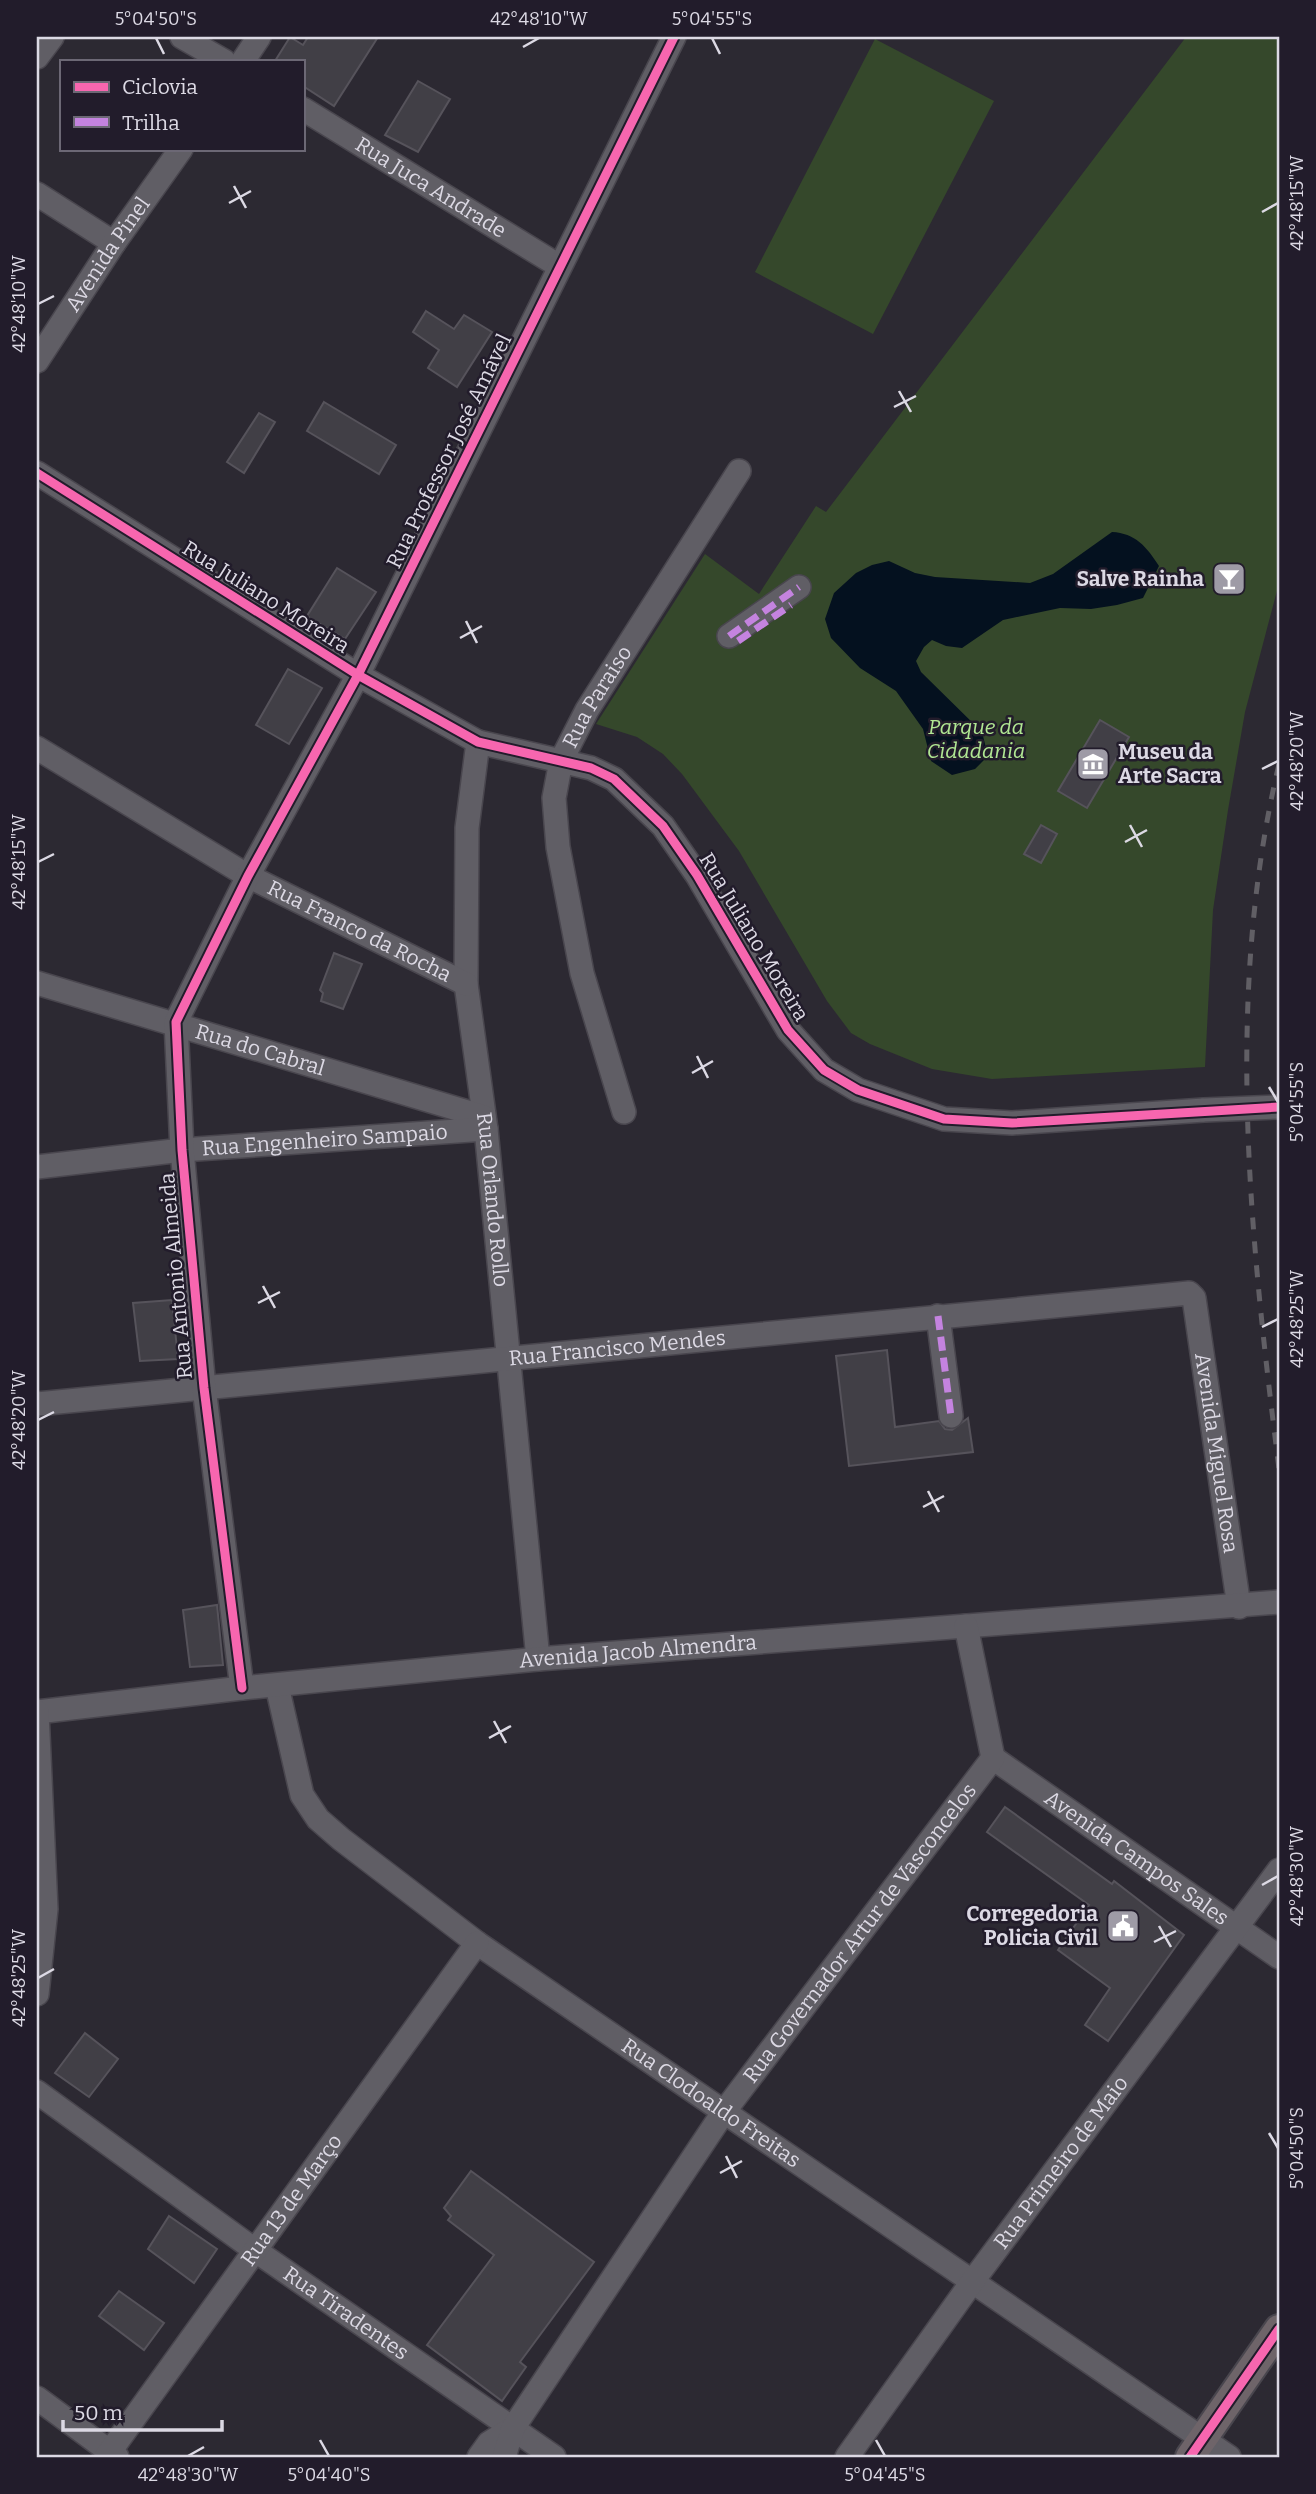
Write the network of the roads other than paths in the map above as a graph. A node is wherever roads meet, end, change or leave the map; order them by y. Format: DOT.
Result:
graph roads {
  1 [pos="52,37"];
  2 [pos="182,37"];
  3 [pos="259,37"];
  4 [pos="674,37"];
  5 [pos="37,57"];
  6 [pos="221,60"];
  7 [pos="244,60"];
  8 [pos="304,110"];
  9 [pos="180,150"];
  10 [pos="37,194"];
  11 [pos="114,243"];
  12 [pos="559,266"];
  13 [pos="37,361"];
  14 [pos="739,471"];
  15 [pos="37,473"];
  16 [pos="795,596"];
  17 [pos="734,638"];
  18 [pos="358,675"];
  19 [pos="478,742"];
  20 [pos="37,748"];
  21 [pos="561,761"];
  22 [pos="248,876"];
  23 [pos="37,983"];
  24 [pos="466,984"];
  25 [pos="176,1022"];
  26 [pos="1279,1107"];
  27 [pos="624,1112"];
  28 [pos="485,1123"];
  29 [pos="182,1150"];
  30 [pos="37,1167"];
  31 [pos="1194,1298"];
  32 [pos="938,1316"];
  33 [pos="510,1359"];
  34 [pos="204,1388"];
  35 [pos="37,1404"];
  36 [pos="950,1416"];
  37 [pos="1279,1602"];
  38 [pos="1239,1607"];
  39 [pos="966,1626"];
  40 [pos="538,1659"];
  41 [pos="277,1686"];
  42 [pos="242,1688"];
  43 [pos="37,1712"];
  44 [pos="993,1758"];
  45 [pos="1279,1870"];
  46 [pos="1238,1927"];
  47 [pos="477,1943"];
  48 [pos="1279,1957"];
  49 [pos="37,1994"];
  50 [pos="37,2092"];
  51 [pos="723,2113"];
  52 [pos="257,2250"];
  53 [pos="972,2282"];
  54 [pos="1279,2329"];
  55 [pos="37,2398"];
  56 [pos="513,2428"];
  57 [pos="1196,2448"];
  58 [pos="111,2455"];
  59 [pos="479,2457"];
  60 [pos="505,2457"];
  61 [pos="554,2457"];
  62 [pos="847,2457"];
  63 [pos="1229,2457"];
  1 -- 5 [label="street"];
  2 -- 6 [label="street"];
  3 -- 7 [label="street"];
  4 -- 12 [label="street, Rua Professor José Amável"];
  8 -- 12 [label="street, Rua Juca Andrade"];
  9 -- 11 [label="street, Avenida Pinel"];
  10 -- 11 [label="street"];
  11 -- 13 [label="street, Avenida Pinel"];
  12 -- 18 [label="street, Rua Professor José Amável"];
  14 -- 21 [label="street, Rua Paraiso"];
  15 -- 18 [label="street, Rua Juliano Moreira"];
  16 -- 17 [label="street"];
  18 -- 19 [label="street, Rua Juliano Moreira"];
  18 -- 22 [label="street, Rua Professor José Amável"];
  19 -- 21 [label="street, Rua Juliano Moreira"];
  19 -- 24 [label="street, Rua Orlando Rollo"];
  20 -- 22 [label="street, Rua Franco da Rocha"];
  21 -- 26 [label="street, Rua Juliano Moreira, bridge"];
  21 -- 27 [label="street, Rua Paraiso"];
  22 -- 24 [label="street, Rua Franco da Rocha"];
  22 -- 25 [label="street, Rua Antonio Almeida"];
  23 -- 25 [label="street, Rua do Cabral"];
  24 -- 28 [label="street, Rua Orlando Rollo"];
  25 -- 28 [label="street, Rua do Cabral"];
  25 -- 29 [label="street, Rua Antonio Almeida"];
  28 -- 29 [label="street, Rua Engenheiro Sampaio"];
  28 -- 33 [label="street, Rua Orlando Rollo"];
  29 -- 30 [label="street, Rua Engenheiro Sampaio"];
  29 -- 34 [label="street, Rua Antonio Almeida"];
  31 -- 32 [label="street, Rua Francisco Mendes"];
  31 -- 38 [label="street, Avenida Miguel Rosa"];
  32 -- 33 [label="street, Rua Francisco Mendes"];
  32 -- 36 [label="street"];
  33 -- 34 [label="street, Rua Francisco Mendes"];
  33 -- 40 [label="street, Rua Orlando Rollo"];
  34 -- 35 [label="street, Rua Francisco Mendes"];
  34 -- 42 [label="street, Rua Antonio Almeida"];
  37 -- 38 [label="street, Avenida Jacob Almendra"];
  38 -- 39 [label="street, Avenida Jacob Almendra"];
  39 -- 40 [label="street, Avenida Jacob Almendra"];
  39 -- 44 [label="street"];
  40 -- 41 [label="street, Avenida Jacob Almendra"];
  41 -- 42 [label="street, Avenida Jacob Almendra"];
  41 -- 47 [label="street, Rua Clodoaldo Freitas"];
  42 -- 43 [label="street, Avenida Jacob Almendra"];
  43 -- 49 [label="street"];
  44 -- 46 [label="street, Avenida Campos Sales"];
  44 -- 51 [label="street, Rua Governador Artur de Vasconcelos"];
  45 -- 46 [label="street, Rua Primeiro de Maio"];
  46 -- 48 [label="street, Avenida Campos Sales"];
  46 -- 53 [label="street, Rua Primeiro de Maio"];
  47 -- 51 [label="street, Rua Clodoaldo Freitas"];
  47 -- 52 [label="street, Rua 13 de Março"];
  50 -- 52 [label="street, Rua Tiradentes"];
  51 -- 53 [label="street, Rua Clodoaldo Freitas"];
  51 -- 56 [label="street, Rua Governador Artur de Vasconcelos"];
  52 -- 56 [label="street, Rua Tiradentes"];
  52 -- 58 [label="street, Rua 13 de Março"];
  53 -- 57 [label="street, Rua Clodoaldo Freitas"];
  53 -- 62 [label="street, Rua Primeiro de Maio"];
  54 -- 57 [label="main road"];
  55 -- 58 [label="street"];
  56 -- 59 [label="street, Rua Governador Artur de Vasconcelos"];
  56 -- 60 [label="street, Rua Governador Artur de Vasconcelos"];
  56 -- 61 [label="street, Rua Tiradentes"];
  57 -- 63 [label="street, Rua Clodoaldo Freitas"];
}
